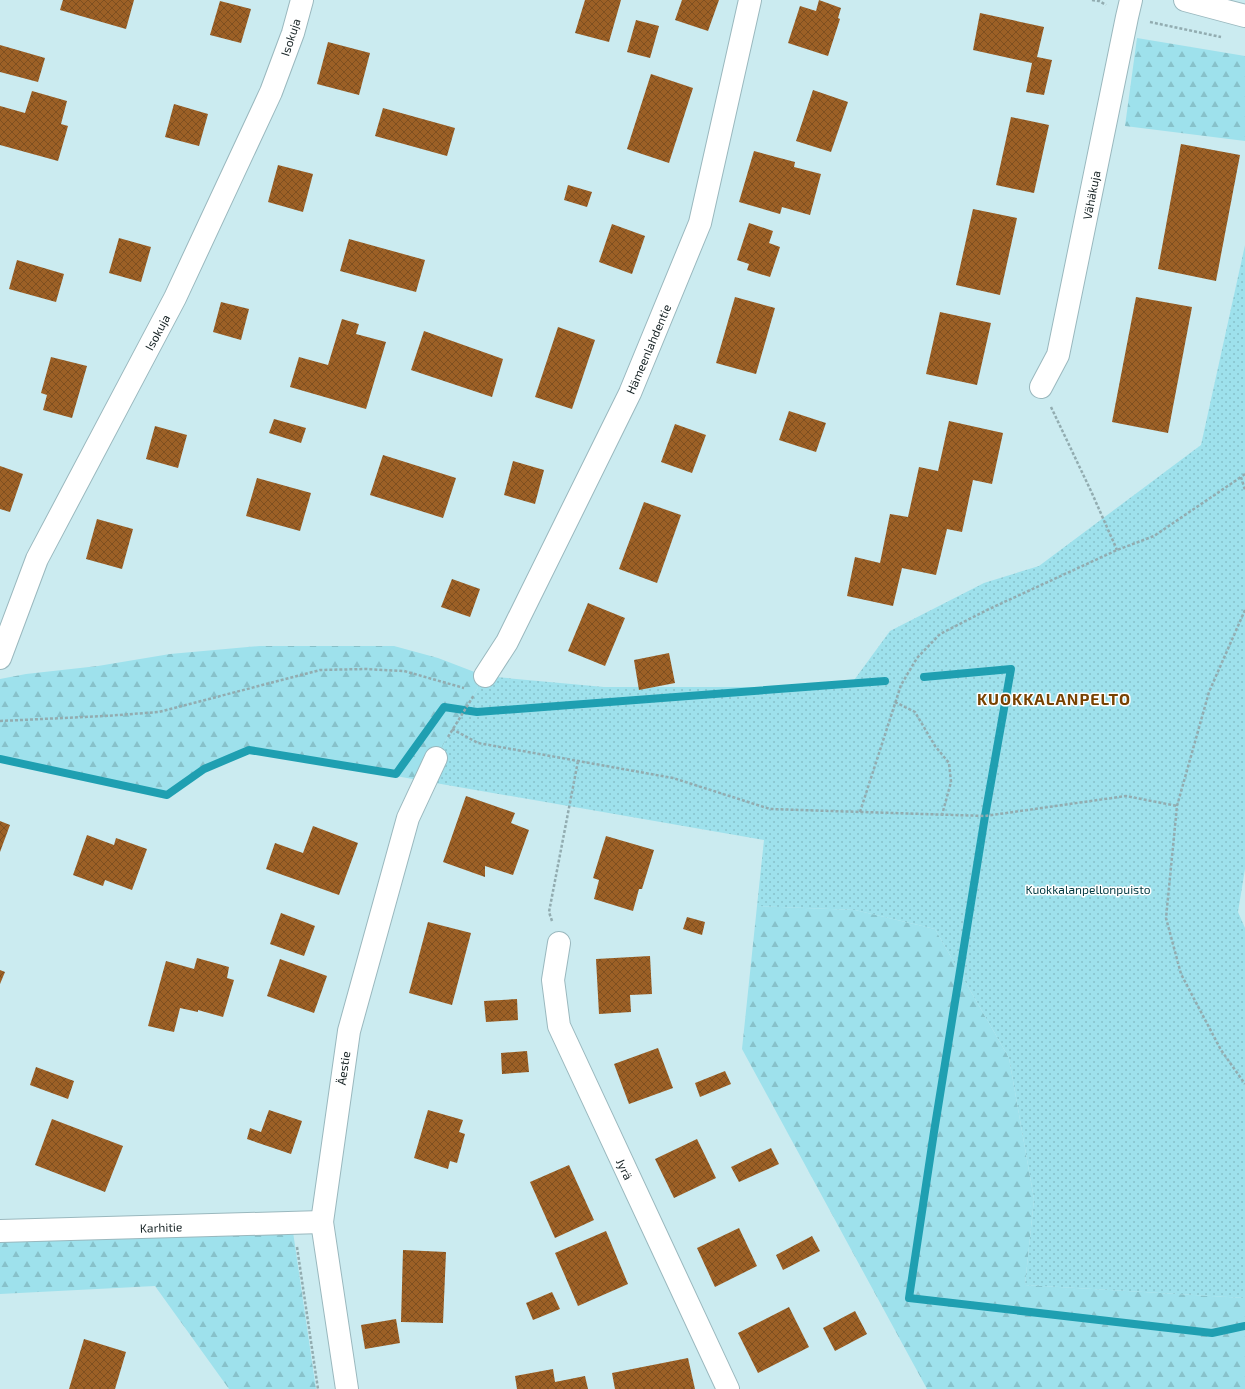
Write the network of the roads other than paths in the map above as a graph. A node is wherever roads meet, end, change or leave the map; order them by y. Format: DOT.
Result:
graph roads {
  1 [pos="302,0"];
  2 [pos="750,0"];
  3 [pos="1185,0"];
  4 [pos="1129,9"];
  5 [pos="1245,16"];
  6 [pos="1042,387"];
  7 [pos="0,658"];
  8 [pos="485,676"];
  9 [pos="436,758"];
  10 [pos="559,943"];
  11 [pos="322,1222"];
  12 [pos="0,1232"];
  13 [pos="347,1389"];
  14 [pos="728,1389"];
  1 -- 7 [label="street, Isokuja"];
  2 -- 8 [label="street, Hämeenlahdentie"];
  3 -- 5 [label="street"];
  4 -- 6 [label="street, Vähäkuja"];
  9 -- 11 [label="street, Äestie"];
  10 -- 14 [label="street, Jyrä"];
  11 -- 12 [label="street, Karhitie"];
  11 -- 13 [label="street, Äestie"];
}
